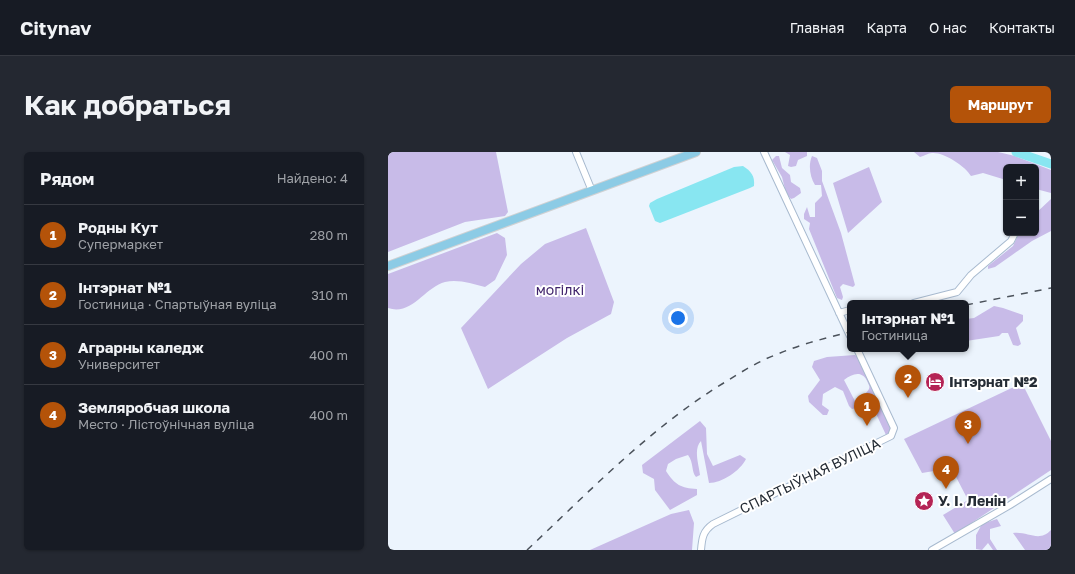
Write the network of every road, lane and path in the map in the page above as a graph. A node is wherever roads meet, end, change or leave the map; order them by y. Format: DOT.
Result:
graph roads {
  1 [pos="576,152"];
  2 [pos="696,152"];
  3 [pos="764,152"];
  4 [pos="592,191"];
  5 [pos="1014,236"];
  6 [pos="388,266"];
  7 [pos="926,300"];
  8 [pos="847,311"];
  9 [pos="839,313"];
  10 [pos="847,330"];
  11 [pos="858,352"];
  12 [pos="1051,479"];
  13 [pos="701,550"];
  14 [pos="932,550"];
  1 -- 4 [label="street"];
  2 -- 4 [label="main road"];
  3 -- 9 [label="street"];
  4 -- 6 [label="main road"];
  5 -- 7 [label="street"];
  8 -- 9 [label="street"];
  9 -- 10 [label="street"];
  11 -- 13 [label="street, СПАРТЫЎНАЯ ВУЛІЦА"];
  12 -- 14 [label="street"];
}
